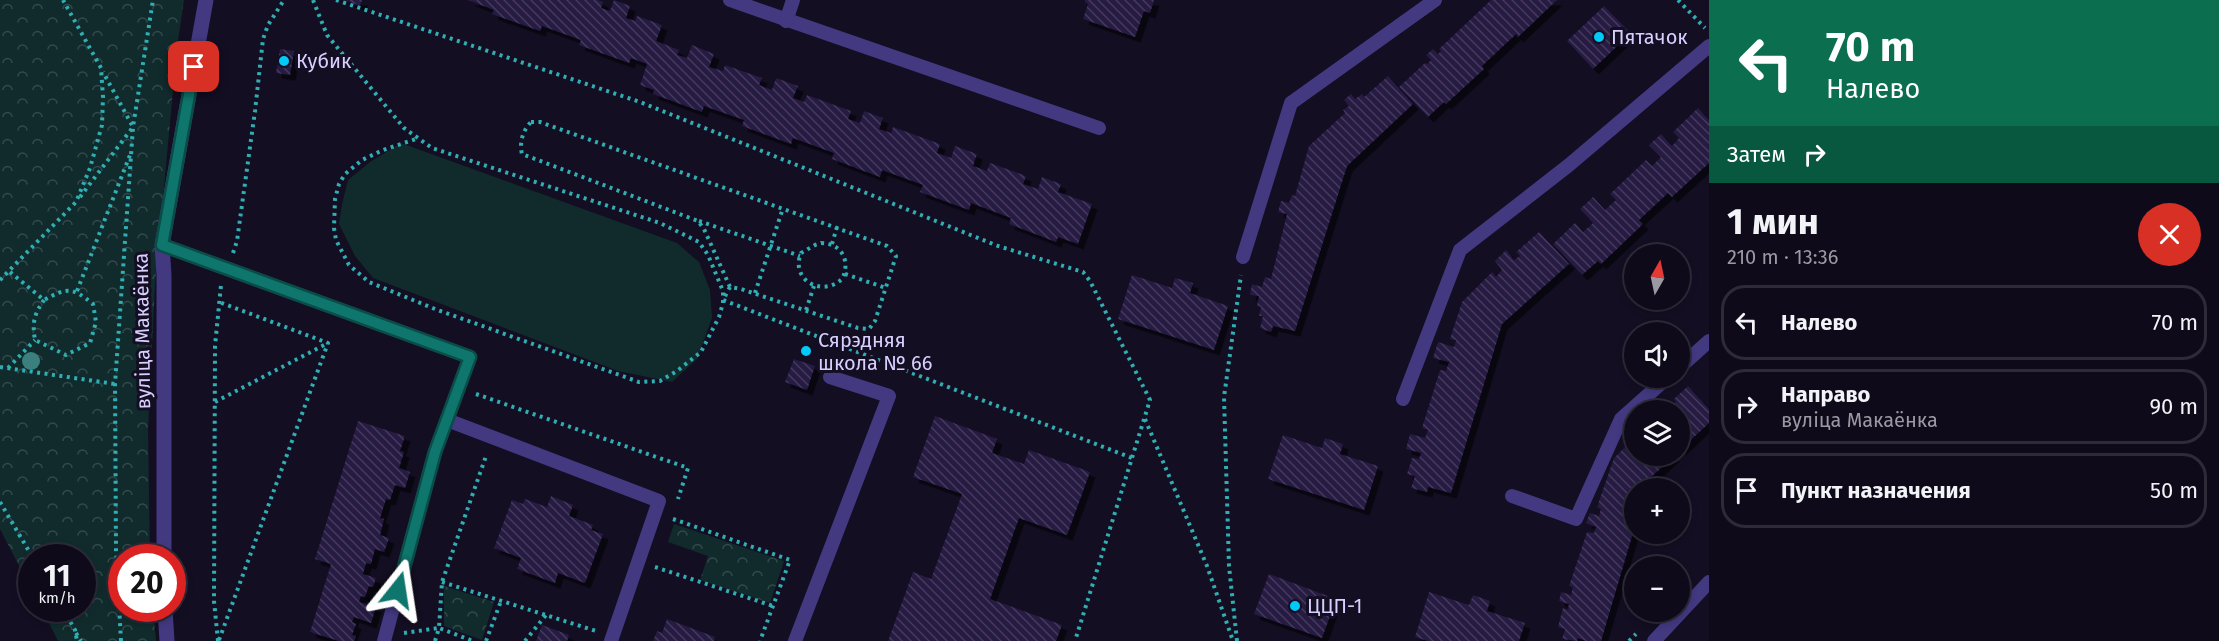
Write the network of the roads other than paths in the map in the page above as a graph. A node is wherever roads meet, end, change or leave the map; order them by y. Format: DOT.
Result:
graph roads {
  1 [pos="206,0"];
  2 [pos="730,0"];
  3 [pos="793,0"];
  4 [pos="1436,0"];
  5 [pos="786,21"];
  6 [pos="1709,46"];
  7 [pos="1099,128"];
  8 [pos="162,245"];
  9 [pos="1244,257"];
  10 [pos="1709,341"];
  11 [pos="1690,358"];
  12 [pos="830,377"];
  13 [pos="1656,388"];
  14 [pos="1403,399"];
  15 [pos="447,420"];
  16 [pos="1512,496"];
  17 [pos="164,544"];
  18 [pos="1709,582"];
  19 [pos="166,622"];
  20 [pos="385,638"];
  21 [pos="612,639"];
  22 [pos="167,641"];
  23 [pos="795,641"];
  24 [pos="1654,641"];
  1 -- 8 [label="street, вуліца Макаёнка"];
  2 -- 5 [label="lane"];
  3 -- 5 [label="lane"];
  4 -- 9 [label="lane"];
  5 -- 7 [label="lane"];
  6 -- 14 [label="lane"];
  8 -- 15 [label="lane"];
  8 -- 17 [label="street, вуліца Макаёнка"];
  10 -- 11 [label="lane"];
  12 -- 23 [label="lane"];
  13 -- 16 [label="lane"];
  15 -- 20 [label="lane"];
  15 -- 21 [label="lane"];
  18 -- 24 [label="lane"];
  19 -- 22 [label="street"];
}
